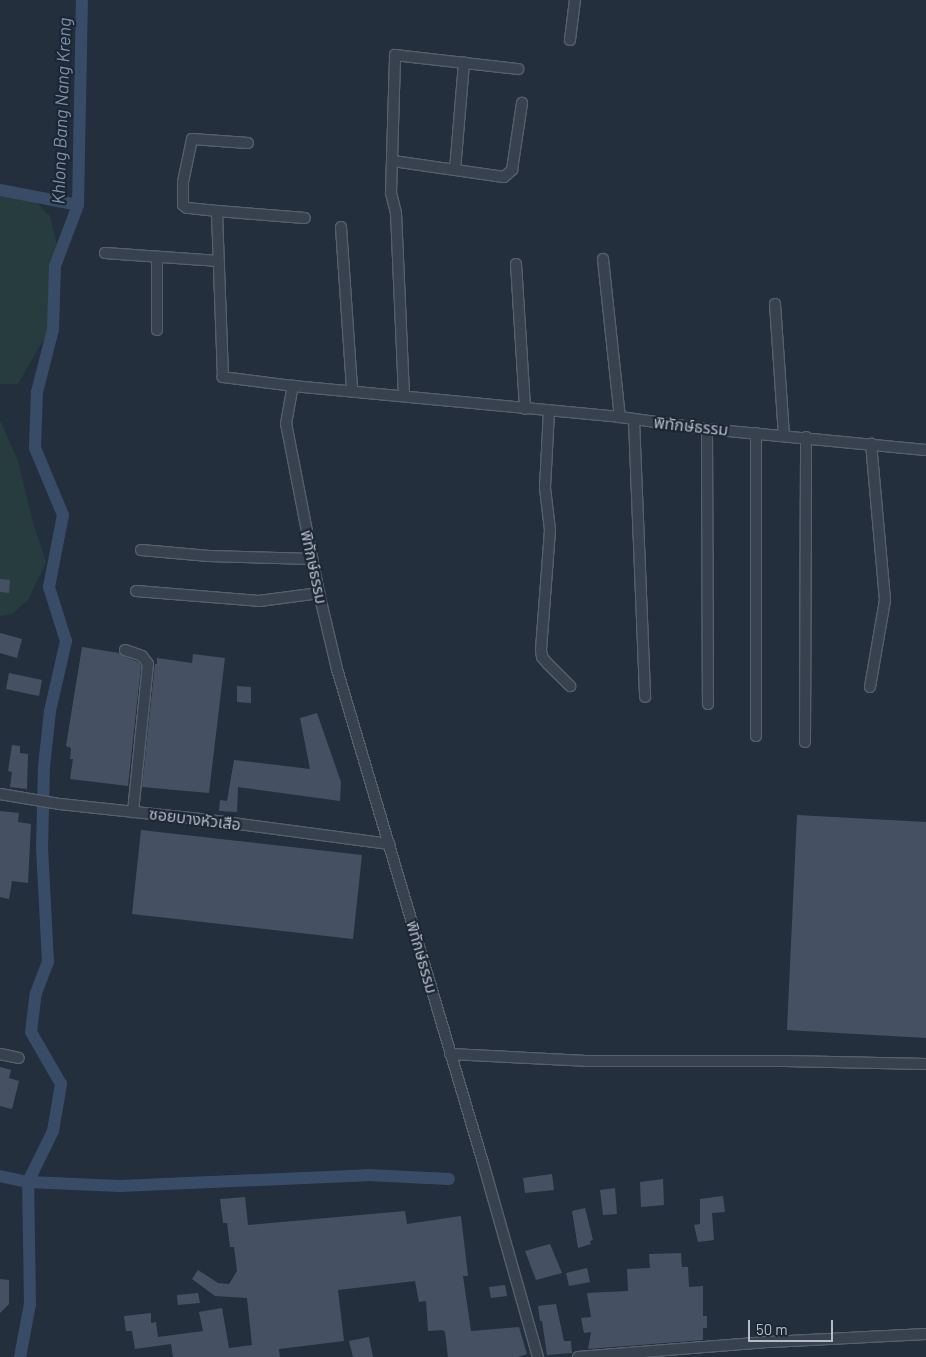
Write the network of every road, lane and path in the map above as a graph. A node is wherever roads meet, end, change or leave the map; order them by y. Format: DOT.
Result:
graph roads {
  1 [pos="576,0"];
  2 [pos="570,40"];
  3 [pos="464,62"];
  4 [pos="518,69"];
  5 [pos="522,103"];
  6 [pos="248,143"];
  7 [pos="393,160"];
  8 [pos="454,170"];
  9 [pos="217,210"];
  10 [pos="305,218"];
  11 [pos="341,227"];
  12 [pos="105,253"];
  13 [pos="157,258"];
  14 [pos="603,258"];
  15 [pos="219,261"];
  16 [pos="516,264"];
  17 [pos="776,304"];
  18 [pos="157,330"];
  19 [pos="293,386"];
  20 [pos="352,390"];
  21 [pos="404,396"];
  22 [pos="525,409"];
  23 [pos="549,411"];
  24 [pos="620,417"];
  25 [pos="634,420"];
  26 [pos="707,429"];
  27 [pos="756,433"];
  28 [pos="784,436"];
  29 [pos="806,437"];
  30 [pos="871,444"];
  31 [pos="926,450"];
  32 [pos="141,550"];
  33 [pos="312,559"];
  34 [pos="136,591"];
  35 [pos="319,593"];
  36 [pos="125,650"];
  37 [pos="570,686"];
  38 [pos="870,687"];
  39 [pos="645,697"];
  40 [pos="708,704"];
  41 [pos="756,736"];
  42 [pos="805,742"];
  43 [pos="0,794"];
  44 [pos="133,812"];
  45 [pos="389,844"];
  46 [pos="0,1054"];
  47 [pos="450,1054"];
  48 [pos="19,1058"];
  49 [pos="926,1064"];
  50 [pos="926,1334"];
  51 [pos="538,1357"];
  52 [pos="578,1357"];
  1 -- 2 [label="street"];
  3 -- 4 [label="street"];
  3 -- 7 [label="street"];
  3 -- 8 [label="street"];
  5 -- 8 [label="street"];
  6 -- 9 [label="street"];
  7 -- 8 [label="street"];
  7 -- 21 [label="street"];
  9 -- 10 [label="street"];
  9 -- 15 [label="street"];
  11 -- 20 [label="street"];
  12 -- 13 [label="street"];
  13 -- 15 [label="street"];
  13 -- 18 [label="street"];
  14 -- 24 [label="street"];
  15 -- 19 [label="street"];
  16 -- 22 [label="street"];
  17 -- 28 [label="street"];
  19 -- 20 [label="street, พิทักษ์ธรรม"];
  19 -- 33 [label="street, พิทักษ์ธรรม"];
  20 -- 21 [label="street, พิทักษ์ธรรม"];
  21 -- 22 [label="street, พิทักษ์ธรรม"];
  22 -- 23 [label="street, พิทักษ์ธรรม"];
  23 -- 24 [label="street, พิทักษ์ธรรม"];
  23 -- 37 [label="street"];
  24 -- 25 [label="street, พิทักษ์ธรรม"];
  25 -- 26 [label="street, พิทักษ์ธรรม"];
  25 -- 39 [label="street"];
  26 -- 27 [label="street, พิทักษ์ธรรม"];
  26 -- 40 [label="street"];
  27 -- 28 [label="street, พิทักษ์ธรรม"];
  27 -- 41 [label="street"];
  28 -- 29 [label="street, พิทักษ์ธรรม"];
  29 -- 30 [label="street, พิทักษ์ธรรม"];
  29 -- 42 [label="street"];
  30 -- 31 [label="street, พิทักษ์ธรรม"];
  30 -- 38 [label="street"];
  32 -- 33 [label="street"];
  33 -- 35 [label="street, พิทักษ์ธรรม"];
  34 -- 35 [label="street"];
  35 -- 45 [label="street, พิทักษ์ธรรม"];
  36 -- 44 [label="street"];
  43 -- 44 [label="street, ซอยบางหัวเสือ"];
  44 -- 45 [label="street, ซอยบางหัวเสือ"];
  45 -- 47 [label="street, พิทักษ์ธรรม"];
  46 -- 48 [label="street"];
  47 -- 49 [label="street"];
  47 -- 51 [label="street, พิทักษ์ธรรม"];
  50 -- 52 [label="street"];
}
